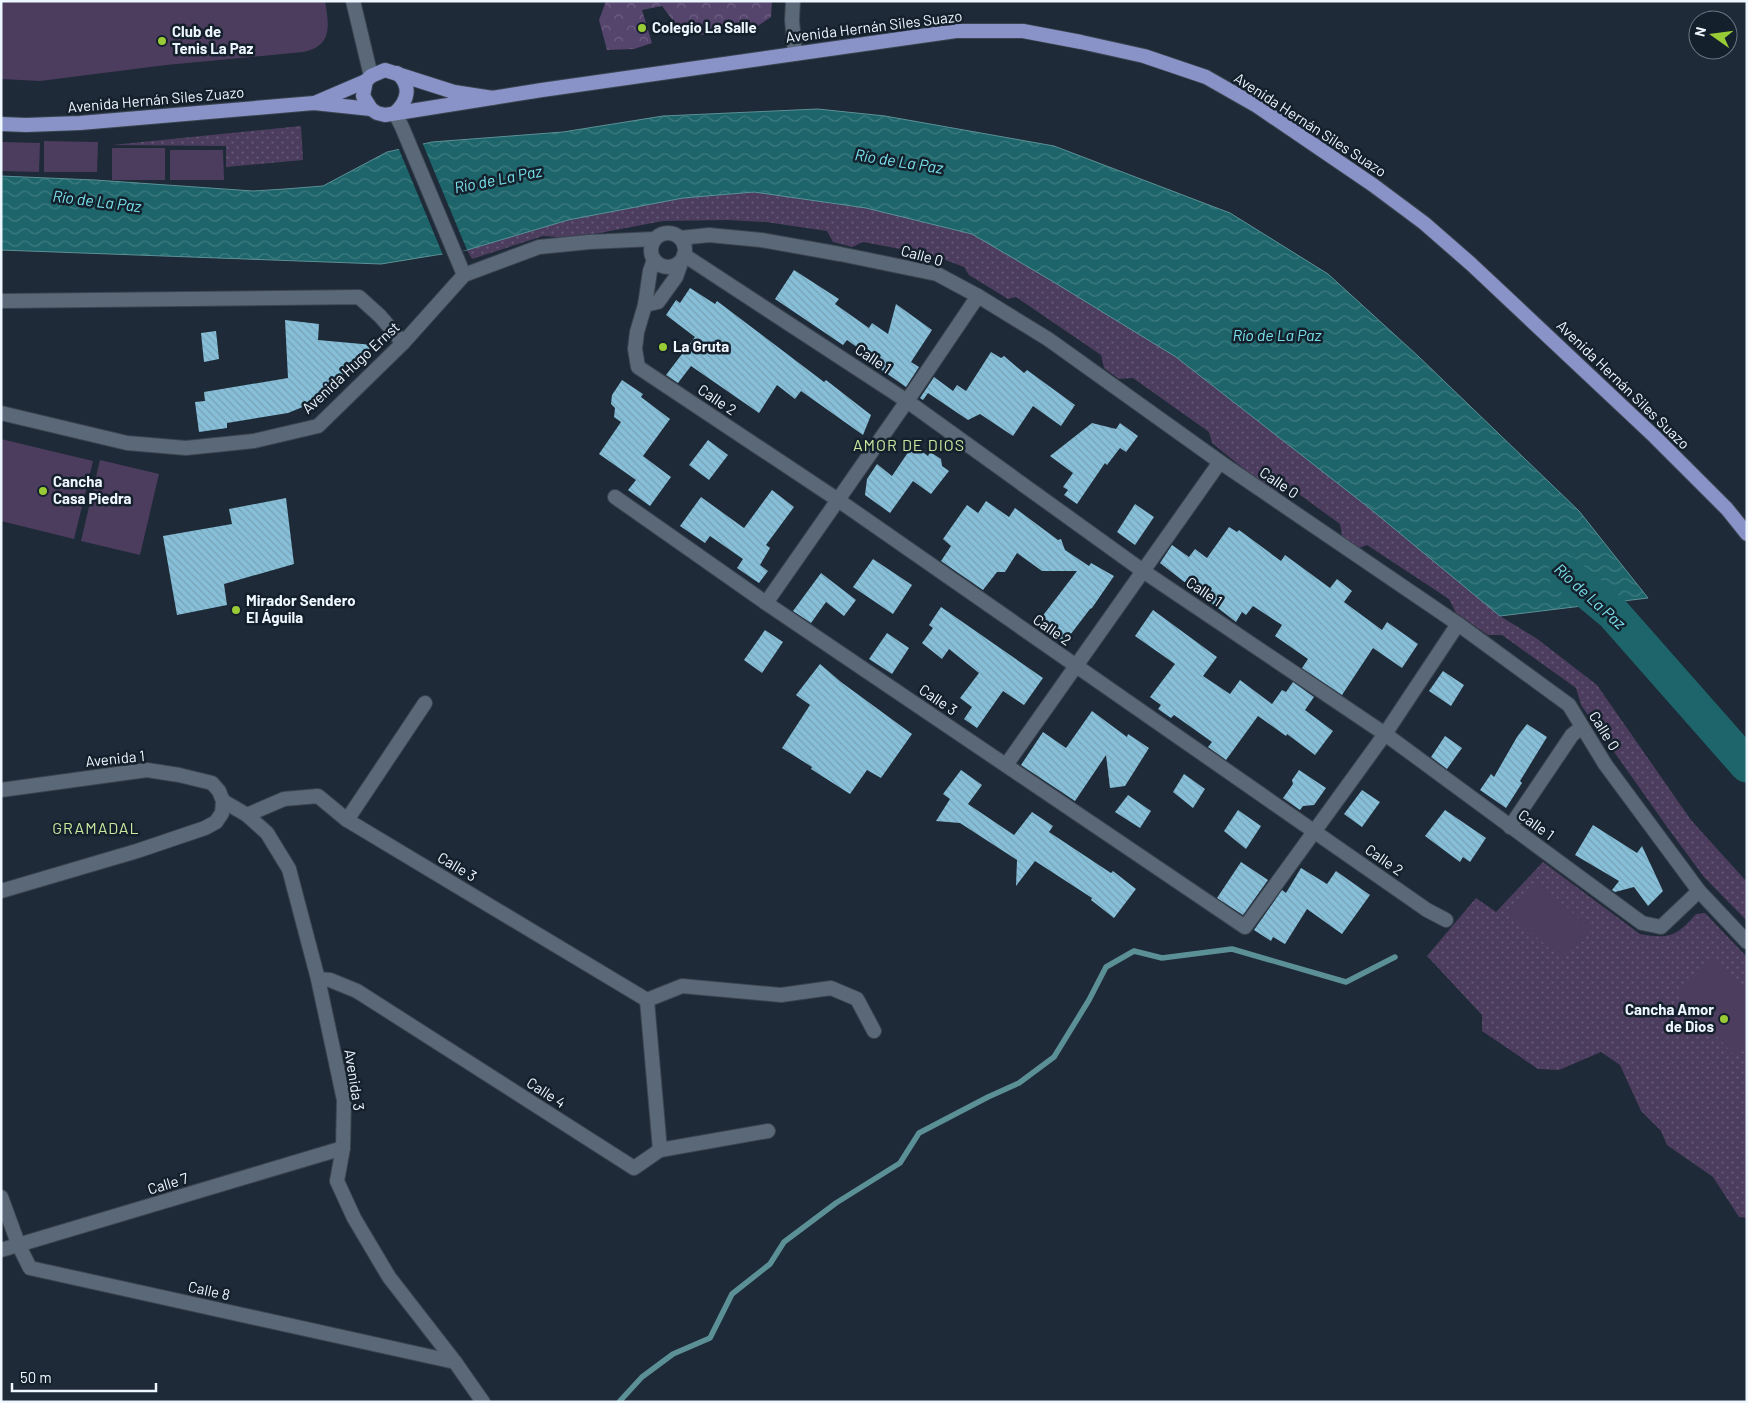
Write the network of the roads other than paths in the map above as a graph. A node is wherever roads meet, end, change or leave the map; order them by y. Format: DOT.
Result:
graph roads {
  1 [pos="353,1"];
  2 [pos="793,1"];
  3 [pos="795,54"];
  4 [pos="397,74"];
  5 [pos="368,78"];
  6 [pos="493,98"];
  7 [pos="314,103"];
  8 [pos="371,109"];
  9 [pos="395,113"];
  10 [pos="1,124"];
  11 [pos="680,238"];
  12 [pos="654,239"];
  13 [pos="628,241"];
  14 [pos="683,257"];
  15 [pos="653,258"];
  16 [pos="464,275"];
  17 [pos="978,296"];
  18 [pos="1,300"];
  19 [pos="645,305"];
  20 [pos="403,343"];
  21 [pos="907,401"];
  22 [pos="1,413"];
  23 [pos="1220,462"];
  24 [pos="615,497"];
  25 [pos="838,500"];
  26 [pos="1747,534"];
  27 [pos="1143,570"];
  28 [pos="766,603"];
  29 [pos="1458,624"];
  30 [pos="1076,666"];
  31 [pos="425,703"];
  32 [pos="1582,728"];
  33 [pos="1385,734"];
  34 [pos="1006,765"];
  35 [pos="1,790"];
  36 [pos="223,801"];
  37 [pos="247,815"];
  38 [pos="347,820"];
  39 [pos="1510,827"];
  40 [pos="1314,832"];
  41 [pos="1,891"];
  42 [pos="1699,891"];
  43 [pos="1446,920"];
  44 [pos="1747,942"];
  45 [pos="318,979"];
  46 [pos="647,1000"];
  47 [pos="874,1031"];
  48 [pos="768,1131"];
  49 [pos="343,1148"];
  50 [pos="660,1150"];
  51 [pos="1,1197"];
  52 [pos="19,1246"];
  53 [pos="1,1250"];
  54 [pos="455,1362"];
  55 [pos="483,1402"];
  1 -- 5 [label="street"];
  2 -- 3 [label="street"];
  3 -- 6 [label="main road, Avenida Hernán Siles Suazo"];
  3 -- 26 [label="main road, Avenida Hernán Siles Suazo"];
  4 -- 5 [label="main road"];
  4 -- 6 [label="main road, Avenida Hernán Siles Suazo"];
  4 -- 9 [label="main road"];
  5 -- 7 [label="main road, Avenida Hernán Siles Zuazo"];
  5 -- 8 [label="main road"];
  6 -- 9 [label="main road, Avenida Hernán Siles Suazo"];
  7 -- 8 [label="main road, Avenida Hernán Siles Zuazo"];
  7 -- 10 [label="main road, Avenida Hernán Siles Zuazo"];
  8 -- 9 [label="main road"];
  9 -- 16 [label="street"];
  11 -- 12 [label="street"];
  11 -- 14 [label="street"];
  11 -- 17 [label="street, Calle 0"];
  12 -- 13 [label="street"];
  12 -- 15 [label="street"];
  13 -- 15 [label="street"];
  13 -- 16 [label="street"];
  14 -- 15 [label="street"];
  14 -- 19 [label="street"];
  14 -- 21 [label="street, Calle 1"];
  15 -- 19 [label="street"];
  16 -- 20 [label="street, Avenida Hugo Ernst"];
  17 -- 21 [label="street"];
  17 -- 23 [label="street, Calle 0"];
  18 -- 20 [label="street"];
  19 -- 25 [label="street, Calle 2"];
  20 -- 22 [label="street, Avenida Hugo Ernst"];
  21 -- 25 [label="street"];
  21 -- 27 [label="street, Calle 1"];
  23 -- 27 [label="street"];
  23 -- 29 [label="street, Calle 0"];
  24 -- 28 [label="street, Calle 3"];
  25 -- 28 [label="street"];
  25 -- 30 [label="street, Calle 2"];
  27 -- 30 [label="street"];
  27 -- 33 [label="street, Calle 1"];
  28 -- 34 [label="street, Calle 3"];
  29 -- 32 [label="street, Calle 0"];
  29 -- 33 [label="street"];
  30 -- 34 [label="street"];
  30 -- 40 [label="street, Calle 2"];
  31 -- 38 [label="street"];
  32 -- 39 [label="street"];
  32 -- 42 [label="street, Calle 0"];
  33 -- 39 [label="street, Calle 1"];
  33 -- 40 [label="street"];
  34 -- 40 [label="street, Calle 3"];
  35 -- 36 [label="street, Avenida 1"];
  36 -- 37 [label="street, Avenida 3"];
  36 -- 41 [label="street"];
  37 -- 38 [label="street, Calle 3"];
  37 -- 45 [label="street, Avenida 3"];
  38 -- 46 [label="street, Calle 3"];
  39 -- 42 [label="street, Calle 1"];
  40 -- 43 [label="street, Calle 2"];
  42 -- 44 [label="street, Calle 0"];
  45 -- 49 [label="street, Avenida 3"];
  45 -- 50 [label="street, Calle 4"];
  46 -- 47 [label="street"];
  46 -- 50 [label="street"];
  48 -- 50 [label="street, Calle 4"];
  49 -- 52 [label="street, Calle 7"];
  49 -- 54 [label="street, Avenida 3"];
  51 -- 52 [label="street, Calle 8"];
  52 -- 53 [label="street, Calle 7"];
  52 -- 54 [label="street, Calle 8"];
  54 -- 55 [label="street, Avenida 3"];
}
